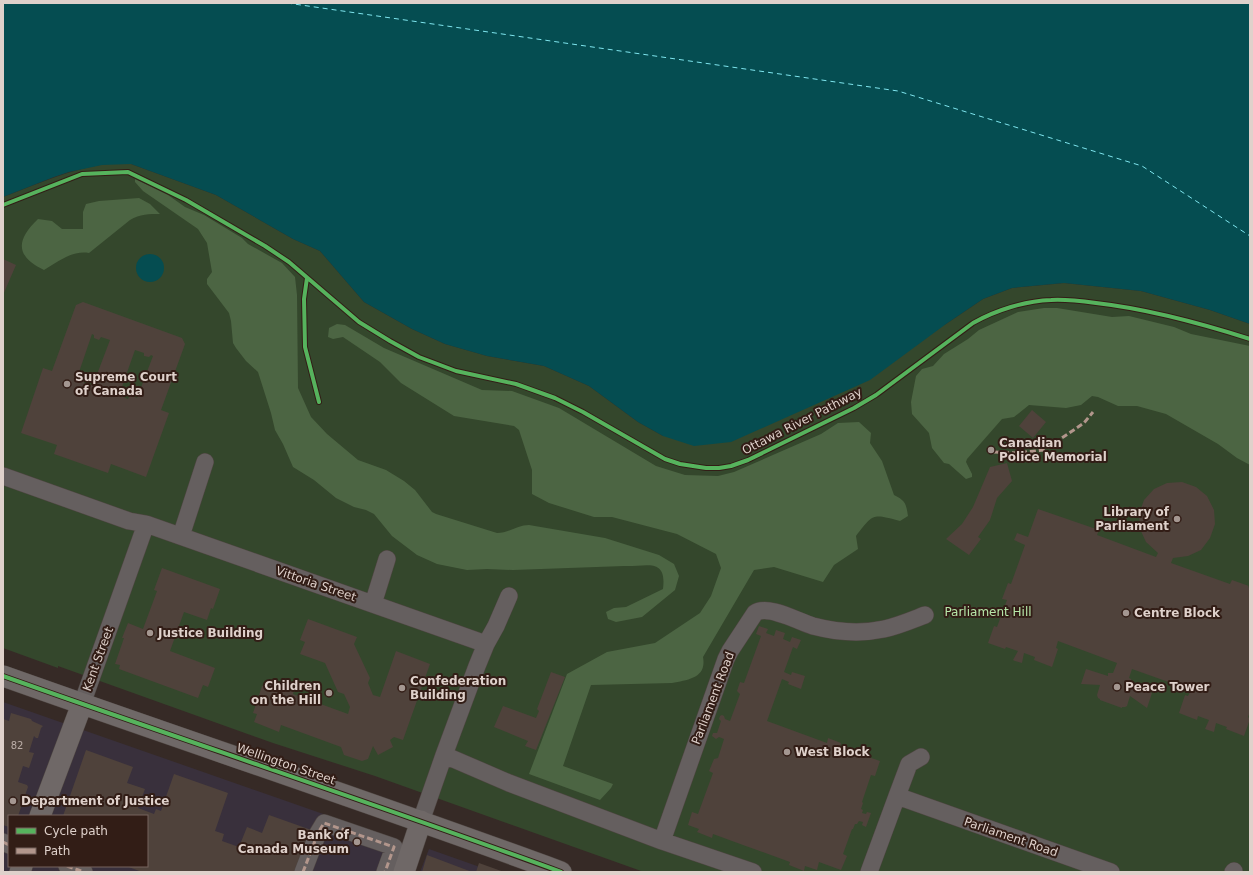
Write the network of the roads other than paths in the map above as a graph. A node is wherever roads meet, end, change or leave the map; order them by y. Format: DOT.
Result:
graph roads {
  1 [pos="205,462"];
  2 [pos="3,476"];
  3 [pos="146,524"];
  4 [pos="181,536"];
  5 [pos="387,559"];
  6 [pos="509,596"];
  7 [pos="374,604"];
  8 [pos="925,614"];
  9 [pos="486,644"];
  10 [pos="3,676"];
  11 [pos="82,704"];
  12 [pos="444,755"];
  13 [pos="921,757"];
  14 [pos="897,796"];
  15 [pos="40,815"];
  16 [pos="421,821"];
  17 [pos="662,841"];
  18 [pos="70,867"];
  19 [pos="84,872"];
  20 [pos="303,872"];
  21 [pos="385,872"];
  22 [pos="404,872"];
  23 [pos="561,872"];
  24 [pos="753,872"];
  25 [pos="868,872"];
  26 [pos="1111,872"];
  1 -- 4 [label="street"];
  2 -- 3 [label="street, Vittoria Street"];
  3 -- 4 [label="street, Vittoria Street"];
  3 -- 11 [label="street, Kent Street"];
  4 -- 7 [label="street, Vittoria Street"];
  5 -- 7 [label="street"];
  6 -- 9 [label="street"];
  7 -- 9 [label="street, Vittoria Street"];
  8 -- 17 [label="street, Parliament Road"];
  9 -- 12 [label="street"];
  10 -- 11 [label="main road, Wellington Street"];
  11 -- 15 [label="main road, Kent Street"];
  11 -- 16 [label="main road, Wellington Street"];
  12 -- 16 [label="street"];
  12 -- 17 [label="street"];
  13 -- 14 [label="street"];
  14 -- 25 [label="street"];
  14 -- 26 [label="street, Parliament Road"];
  16 -- 22 [label="main road"];
  16 -- 23 [label="main road, Wellington Street"];
  17 -- 24 [label="street"];
  18 -- 19 [label="street"];
  20 -- 21 [label="street"];
}
